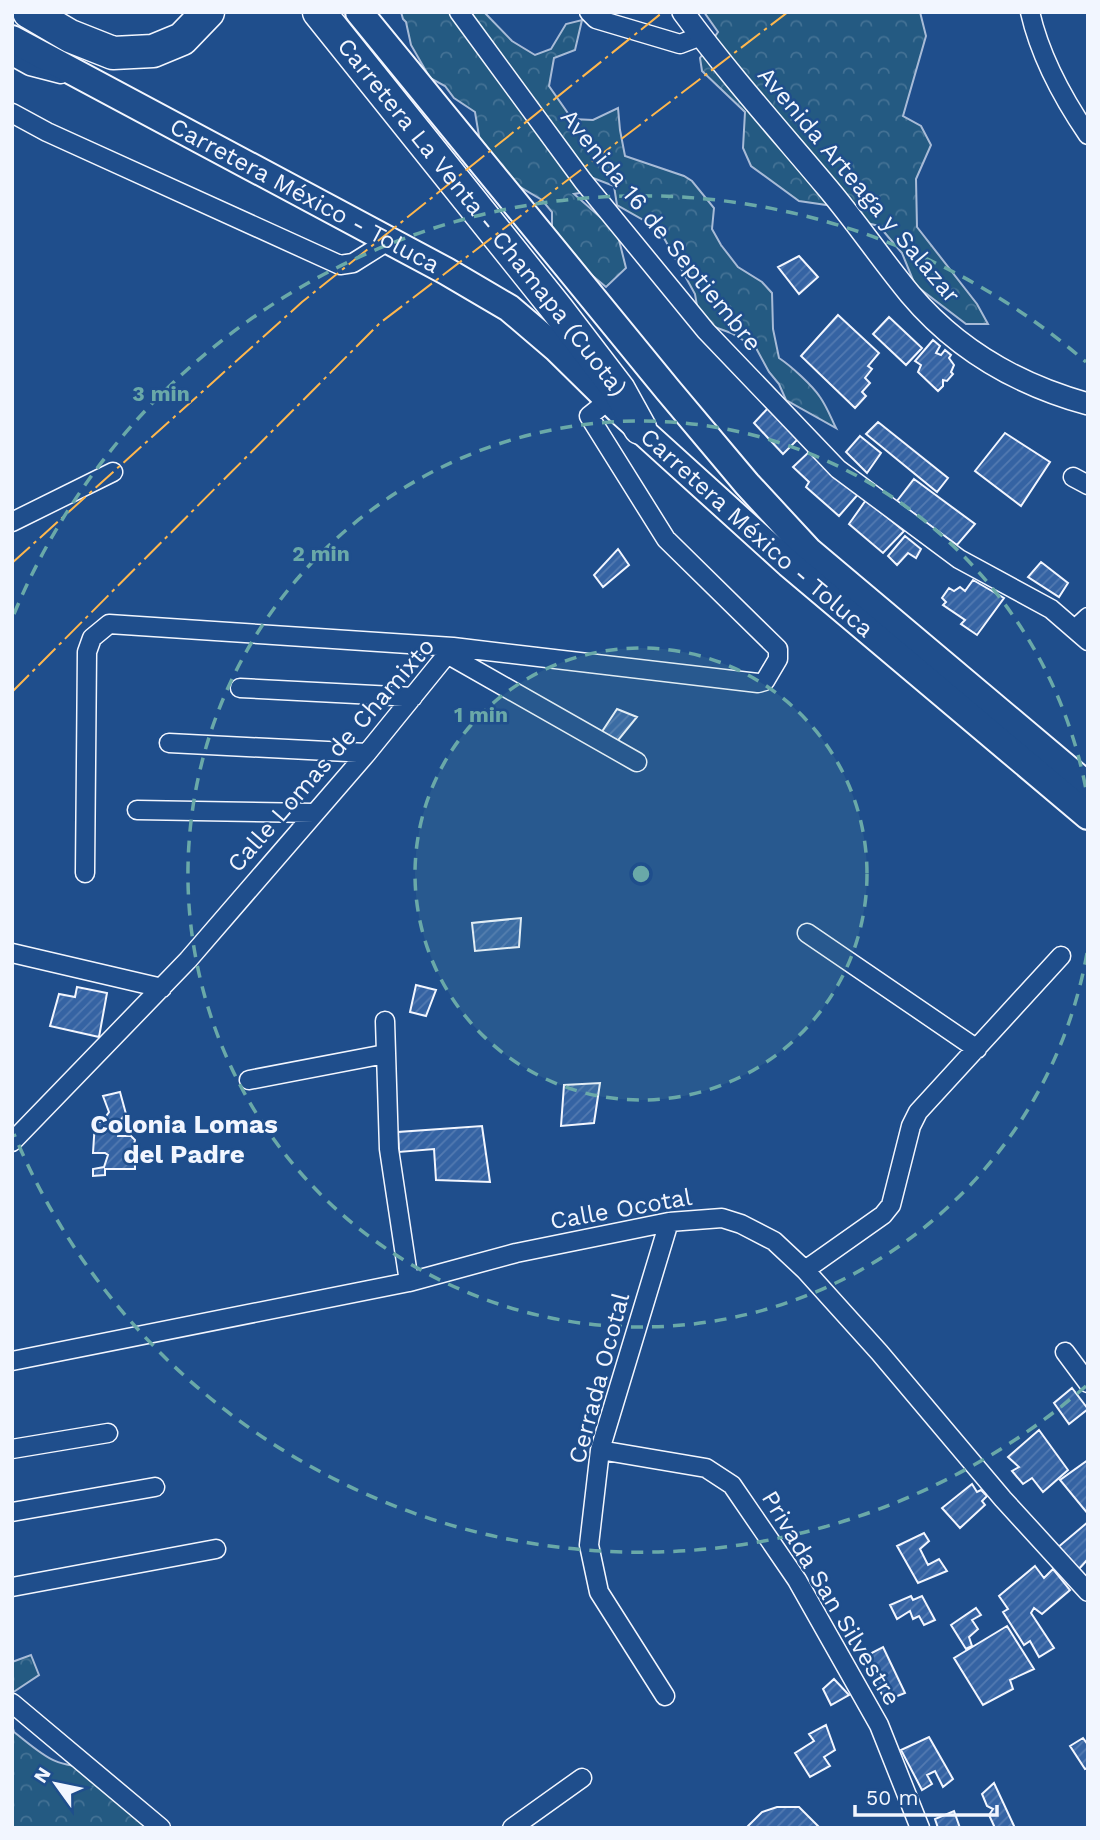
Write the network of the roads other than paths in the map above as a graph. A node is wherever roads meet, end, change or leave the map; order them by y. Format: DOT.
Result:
graph roads {
  1 [pos="29,12"];
  2 [pos="208,12"];
  3 [pos="319,12"];
  4 [pos="359,12"];
  5 [pos="459,12"];
  6 [pos="589,12"];
  7 [pos="683,12"];
  8 [pos="1030,12"];
  9 [pos="701,36"];
  10 [pos="12,39"];
  11 [pos="12,56"];
  12 [pos="94,83"];
  13 [pos="12,113"];
  14 [pos="1088,135"];
  15 [pos="388,241"];
  16 [pos="609,400"];
  17 [pos="1088,404"];
  18 [pos="640,428"];
  19 [pos="113,472"];
  20 [pos="12,522"];
  21 [pos="1083,629"];
  22 [pos="450,651"];
  23 [pos="240,688"];
  24 [pos="413,697"];
  25 [pos="169,743"];
  26 [pos="368,753"];
  27 [pos="637,762"];
  28 [pos="1088,786"];
  29 [pos="137,810"];
  30 [pos="314,813"];
  31 [pos="1088,816"];
  32 [pos="85,873"];
  33 [pos="807,933"];
  34 [pos="12,953"];
  35 [pos="1061,956"];
  36 [pos="162,988"];
  37 [pos="385,1021"];
  38 [pos="977,1049"];
  39 [pos="385,1054"];
  40 [pos="249,1080"];
  41 [pos="12,1142"];
  42 [pos="669,1223"];
  43 [pos="805,1270"];
  44 [pos="409,1282"];
  45 [pos="1065,1352"];
  46 [pos="12,1361"];
  47 [pos="1088,1383"];
  48 [pos="108,1433"];
  49 [pos="12,1449"];
  50 [pos="600,1450"];
  51 [pos="155,1487"];
  52 [pos="12,1512"];
  53 [pos="216,1549"];
  54 [pos="12,1587"];
  55 [pos="1088,1592"];
  56 [pos="665,1696"];
  57 [pos="12,1703"];
  58 [pos="582,1778"];
  59 [pos="161,1828"];
  60 [pos="512,1828"];
  61 [pos="920,1828"];
  1 -- 2 [label="highway"];
  3 -- 18 [label="highway, Carretera La Venta - Chamapa (Cuota)"];
  4 -- 28 [label="main road, Carretera México - Toluca"];
  5 -- 21 [label="street, Avenida 16 de Septiembre"];
  6 -- 9 [label="street"];
  7 -- 9 [label="street, Avenida Arteaga y Salazar"];
  8 -- 14 [label="street"];
  9 -- 17 [label="street, Avenida Arteaga y Salazar"];
  10 -- 12 [label="main road, Carretera México - Toluca"];
  11 -- 12 [label="street"];
  12 -- 15 [label="main road, Carretera México - Toluca"];
  13 -- 15 [label="street"];
  15 -- 16 [label="main road, Carretera México - Toluca"];
  16 -- 18 [label="main road, Carretera México - Toluca"];
  16 -- 22 [label="street, Calle Lomas de Chamixto"];
  18 -- 31 [label="main road, Carretera México - Toluca"];
  19 -- 20 [label="street"];
  22 -- 24 [label="street, Calle Lomas de Chamixto"];
  22 -- 27 [label="street"];
  22 -- 32 [label="street"];
  23 -- 24 [label="street"];
  24 -- 26 [label="street, Calle Lomas de Chamixto"];
  25 -- 26 [label="street"];
  26 -- 30 [label="street, Calle Lomas de Chamixto"];
  29 -- 30 [label="street"];
  30 -- 36 [label="street, Calle Lomas de Chamixto"];
  33 -- 38 [label="street"];
  34 -- 36 [label="street"];
  35 -- 38 [label="street"];
  36 -- 41 [label="street, Calle Lomas de Chamixto"];
  37 -- 39 [label="street"];
  38 -- 43 [label="street"];
  39 -- 40 [label="street"];
  39 -- 44 [label="street"];
  42 -- 43 [label="street, Calle Ocotal"];
  42 -- 44 [label="street, Calle Ocotal"];
  42 -- 50 [label="street, Cerrada Ocotal"];
  43 -- 55 [label="street, Calle Ocotal"];
  44 -- 46 [label="street, Calle Ocotal"];
  45 -- 47 [label="street"];
  48 -- 49 [label="street"];
  50 -- 56 [label="street, Cerrada Ocotal"];
  50 -- 61 [label="street, Privada San Silvestre"];
  51 -- 52 [label="street"];
  53 -- 54 [label="street"];
  57 -- 59 [label="street"];
  58 -- 60 [label="street"];
}
